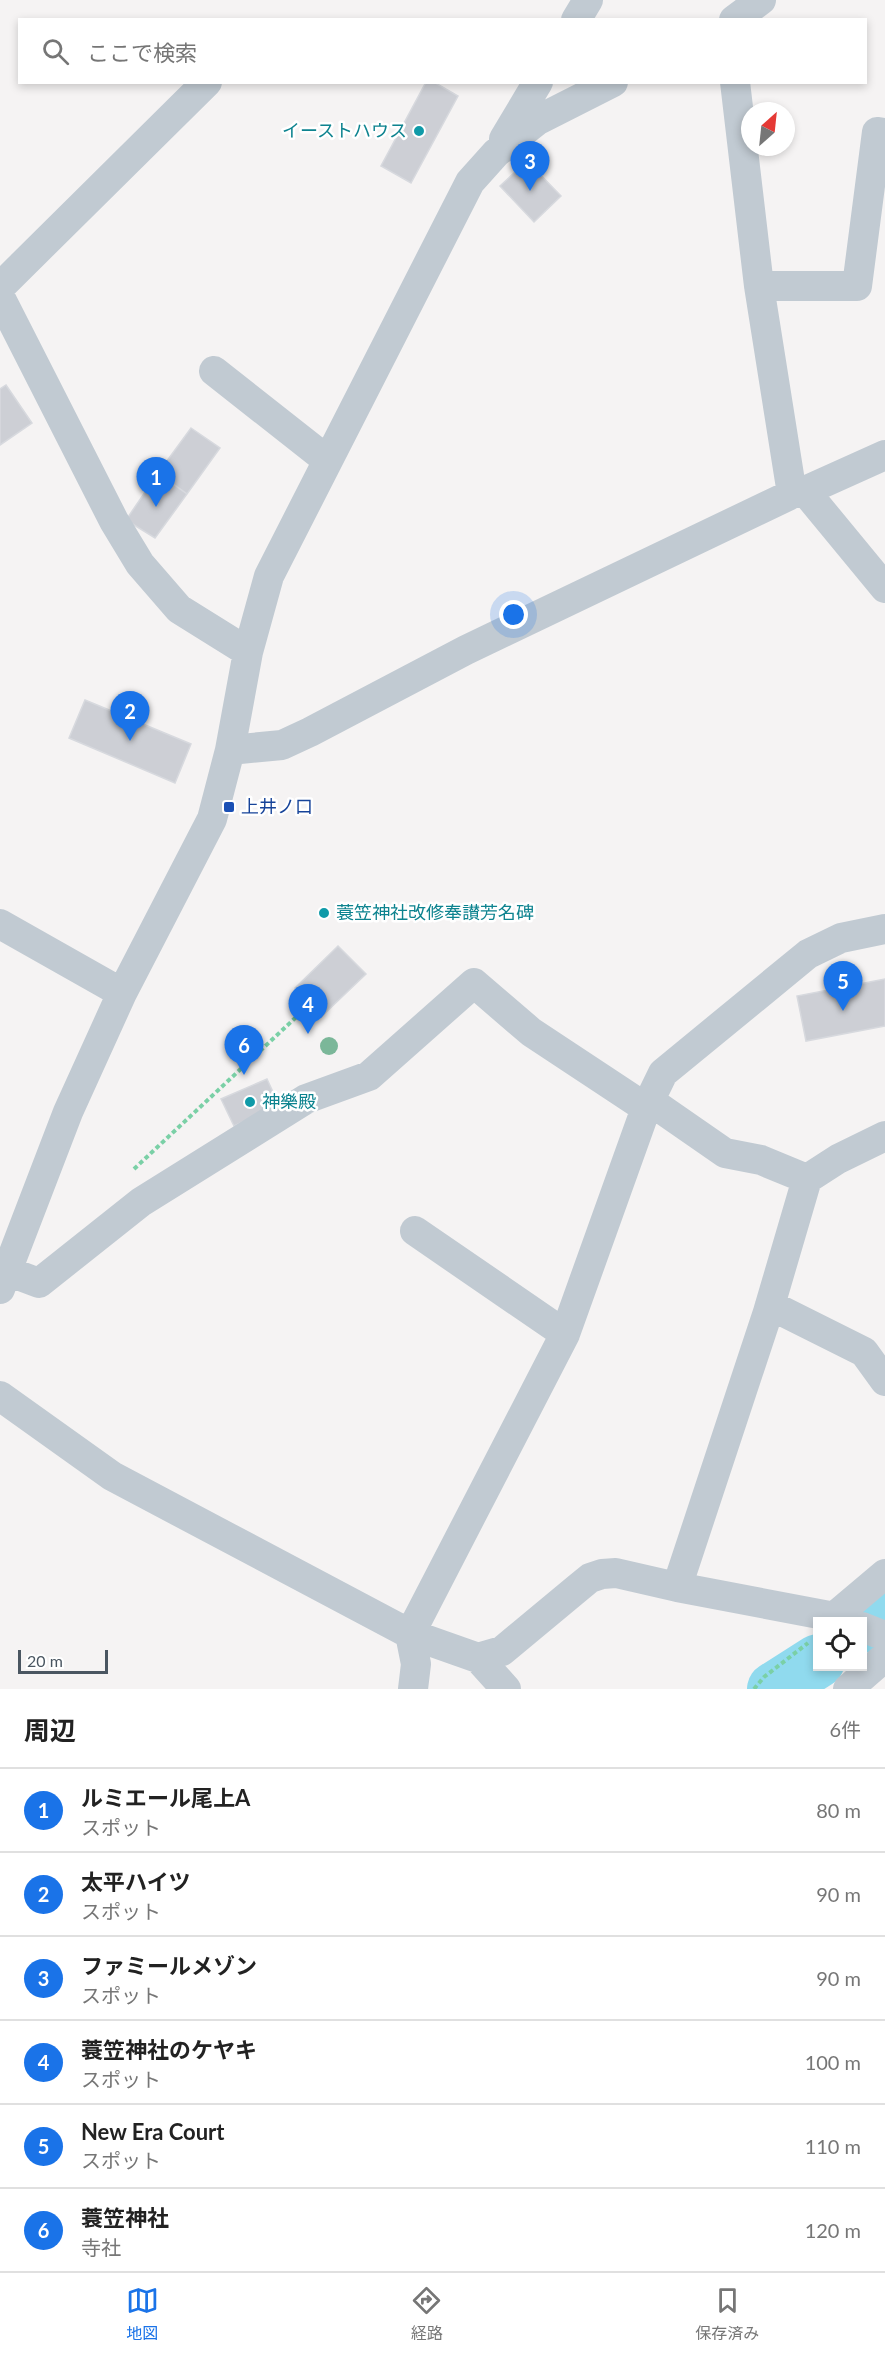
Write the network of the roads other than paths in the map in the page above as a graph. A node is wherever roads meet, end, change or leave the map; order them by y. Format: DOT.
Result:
graph roads {
  1 [pos="588,0"];
  2 [pos="761,0"];
  3 [pos="577,18"];
  4 [pos="737,18"];
  5 [pos="205,84"];
  6 [pos="537,84"];
  7 [pos="609,84"];
  8 [pos="735,84"];
  9 [pos="885,133"];
  10 [pos="496,153"];
  11 [pos="759,286"];
  12 [pos="0,287"];
  13 [pos="0,297"];
  14 [pos="214,371"];
  15 [pos="885,455"];
  16 [pos="327,460"];
  17 [pos="798,493"];
  18 [pos="885,588"];
  19 [pos="248,652"];
  20 [pos="230,750"];
  21 [pos="0,924"];
  22 [pos="885,929"];
  23 [pos="122,993"];
  24 [pos="648,1104"];
  25 [pos="885,1136"];
  26 [pos="807,1179"];
  27 [pos="415,1231"];
  28 [pos="4,1280"];
  29 [pos="770,1305"];
  30 [pos="565,1334"];
  31 [pos="885,1381"];
  32 [pos="0,1396"];
  33 [pos="885,1574"];
  34 [pos="677,1587"];
  35 [pos="827,1617"];
  36 [pos="850,1617"];
  37 [pos="867,1629"];
  38 [pos="410,1634"];
  39 [pos="885,1636"];
  40 [pos="885,1657"];
  41 [pos="478,1658"];
  42 [pos="413,1689"];
  43 [pos="506,1689"];
  44 [pos="848,1689"];
  1 -- 3 [label="street"];
  2 -- 4 [label="street"];
  5 -- 12 [label="street"];
  6 -- 10 [label="street"];
  7 -- 10 [label="street"];
  8 -- 11 [label="street"];
  9 -- 11 [label="street"];
  10 -- 16 [label="street"];
  11 -- 17 [label="street"];
  13 -- 19 [label="street"];
  14 -- 16 [label="street"];
  15 -- 17 [label="street"];
  16 -- 19 [label="street"];
  17 -- 18 [label="street"];
  17 -- 20 [label="street"];
  19 -- 20 [label="street"];
  20 -- 23 [label="street"];
  21 -- 23 [label="street"];
  22 -- 24 [label="street"];
  23 -- 28 [label="street"];
  24 -- 26 [label="street"];
  24 -- 28 [label="street"];
  24 -- 30 [label="street"];
  25 -- 26 [label="street"];
  26 -- 29 [label="street"];
  27 -- 30 [label="street"];
  29 -- 31 [label="street"];
  29 -- 34 [label="street"];
  30 -- 38 [label="street"];
  32 -- 38 [label="street"];
  33 -- 36 [label="street"];
  34 -- 35 [label="street"];
  34 -- 41 [label="street"];
  37 -- 39 [label="street"];
  38 -- 41 [label="street"];
  38 -- 42 [label="street"];
  40 -- 44 [label="street"];
  41 -- 43 [label="street"];
}
